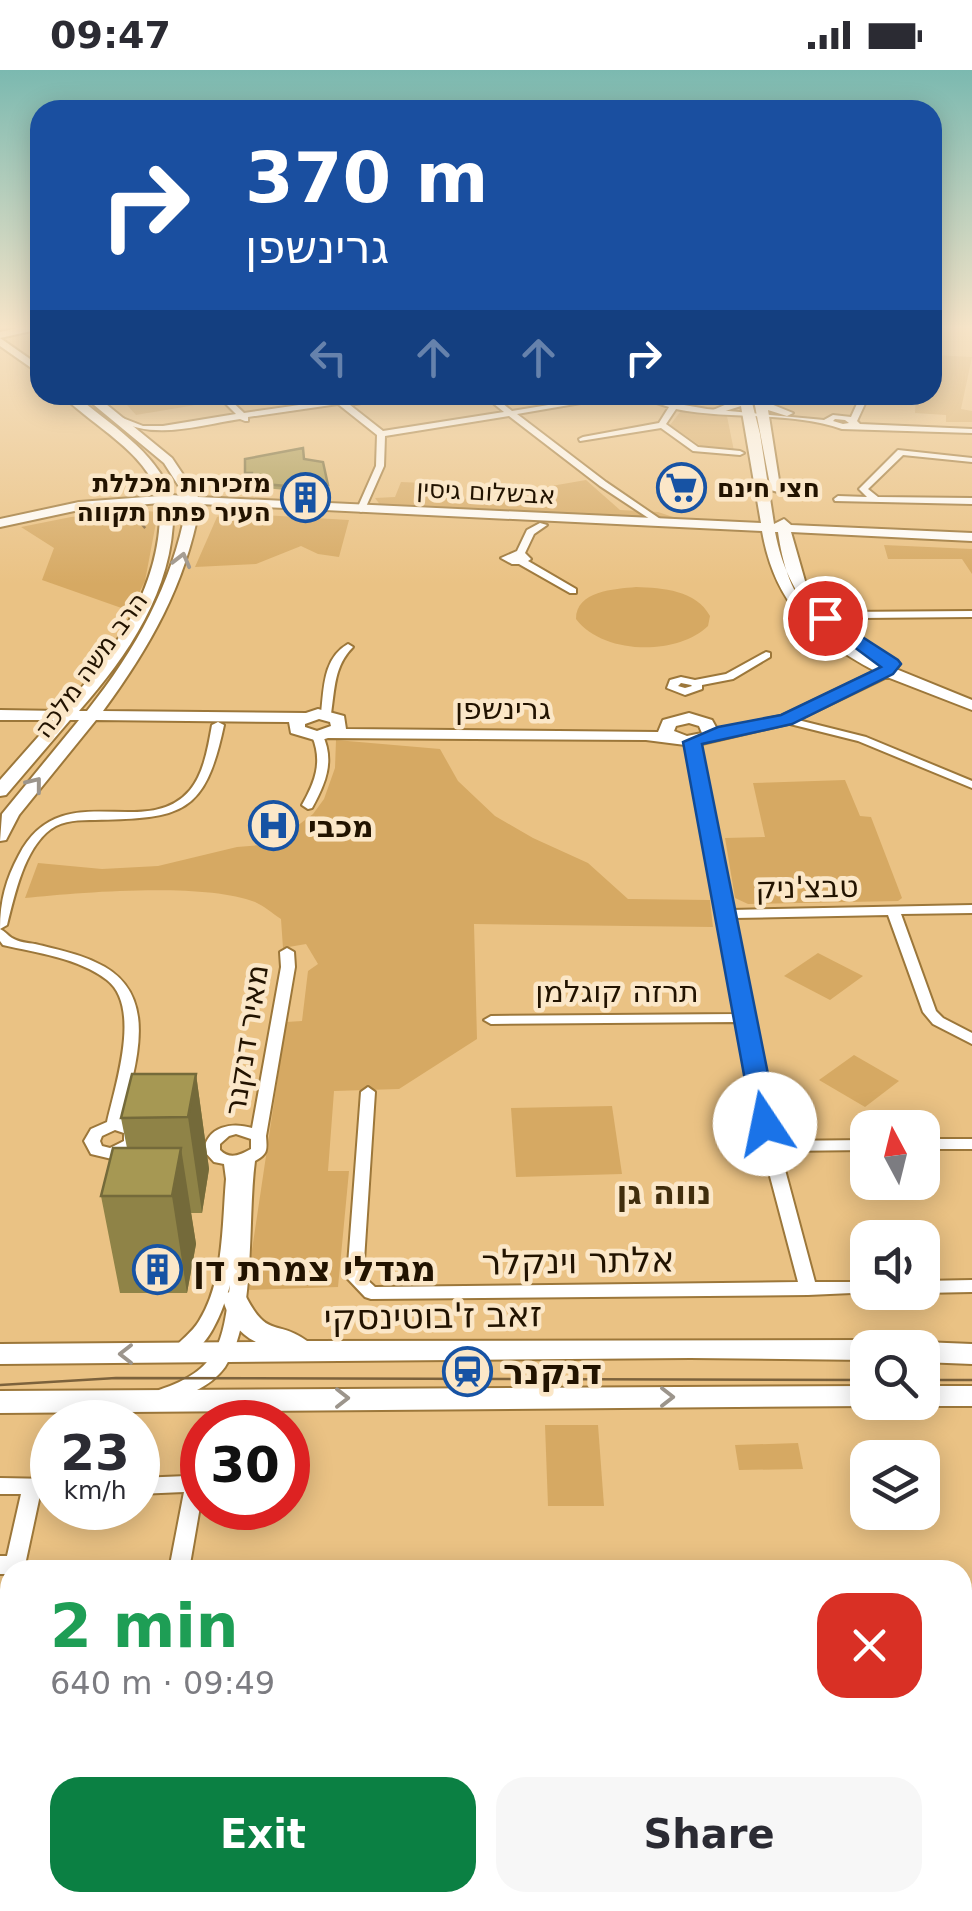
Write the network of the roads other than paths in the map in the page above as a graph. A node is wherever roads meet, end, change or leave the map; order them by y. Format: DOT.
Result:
graph roads {
  1 [pos="88,412"];
  2 [pos="110,412"];
  3 [pos="237,412"];
  4 [pos="284,412"];
  5 [pos="353,412"];
  6 [pos="519,412"];
  7 [pos="672,412"];
  8 [pos="676,412"];
  9 [pos="756,412"];
  10 [pos="774,412"];
  11 [pos="849,412"];
  12 [pos="858,412"];
  13 [pos="512,413"];
  14 [pos="788,414"];
  15 [pos="244,419"];
  16 [pos="832,419"];
  17 [pos="120,420"];
  18 [pos="853,423"];
  19 [pos="972,431"];
  20 [pos="381,434"];
  21 [pos="583,439"];
  22 [pos="152,446"];
  23 [pos="740,453"];
  24 [pos="972,460"];
  25 [pos="160,480"];
  26 [pos="186,486"];
  27 [pos="617,494"];
  28 [pos="597,498"];
  29 [pos="838,499"];
  30 [pos="876,500"];
  31 [pos="135,501"];
  32 [pos="972,501"];
  33 [pos="168,504"];
  34 [pos="194,504"];
  35 [pos="234,506"];
  36 [pos="361,509"];
  37 [pos="662,523"];
  38 [pos="515,524"];
  39 [pos="542,525"];
  40 [pos="0,526"];
  41 [pos="190,528"];
  42 [pos="742,530"];
  43 [pos="778,533"];
  44 [pos="812,534"];
  45 [pos="972,540"];
  46 [pos="519,557"];
  47 [pos="573,591"];
  48 [pos="815,608"];
  49 [pos="860,615"];
  50 [pos="971,616"];
  51 [pos="850,643"];
  52 [pos="348,647"];
  53 [pos="766,655"];
  54 [pos="877,671"];
  55 [pos="972,695"];
  56 [pos="972,706"];
  57 [pos="812,707"];
  58 [pos="0,718"];
  59 [pos="69,718"];
  60 [pos="112,719"];
  61 [pos="786,720"];
  62 [pos="300,724"];
  63 [pos="218,725"];
  64 [pos="702,725"];
  65 [pos="329,727"];
  66 [pos="818,728"];
  67 [pos="678,735"];
  68 [pos="972,785"];
  69 [pos="0,791"];
  70 [pos="308,806"];
  71 [pos="0,836"];
  72 [pos="972,908"];
  73 [pos="893,910"];
  74 [pos="723,914"];
  75 [pos="0,925"];
  76 [pos="0,934"];
  77 [pos="287,952"];
  78 [pos="744,1018"];
  79 [pos="490,1020"];
  80 [pos="972,1040"];
  81 [pos="368,1092"];
  82 [pos="114,1125"];
  83 [pos="258,1136"];
  84 [pos="940,1144"];
  85 [pos="972,1144"];
  86 [pos="850,1145"];
  87 [pos="770,1146"];
  88 [pos="239,1161"];
  89 [pos="972,1286"];
  90 [pos="940,1287"];
  91 [pos="850,1289"];
  92 [pos="808,1290"];
  93 [pos="235,1300"];
  94 [pos="850,1350"];
  95 [pos="322,1352"];
  96 [pos="224,1353"];
  97 [pos="940,1353"];
  98 [pos="0,1354"];
  99 [pos="176,1354"];
  100 [pos="972,1354"];
  101 [pos="850,1396"];
  102 [pos="940,1396"];
  103 [pos="972,1396"];
  104 [pos="146,1400"];
  105 [pos="0,1402"];
  106 [pos="30,1402"];
  107 [pos="0,1486"];
  108 [pos="30,1487"];
  109 [pos="30,1522"];
  110 [pos="186,1530"];
  111 [pos="17,1560"];
  112 [pos="181,1560"];
  1 -- 25 [label="street"];
  2 -- 17 [label="street"];
  3 -- 15 [label="street"];
  4 -- 15 [label="street"];
  5 -- 20 [label="street"];
  6 -- 13 [label="street"];
  7 -- 8 [label="street"];
  7 -- 21 [label="street"];
  7 -- 23 [label="street"];
  9 -- 43 [label="street"];
  10 -- 14 [label="street"];
  11 -- 16 [label="street"];
  12 -- 18 [label="street"];
  13 -- 20 [label="street"];
  13 -- 27 [label="street"];
  14 -- 16 [label="street"];
  15 -- 17 [label="street"];
  15 -- 22 [label="street"];
  16 -- 18 [label="street"];
  17 -- 22 [label="street"];
  18 -- 19 [label="street"];
  20 -- 36 [label="street"];
  22 -- 26 [label="street"];
  24 -- 30 [label="street"];
  25 -- 31 [label="street"];
  25 -- 33 [label="street"];
  26 -- 34 [label="street"];
  26 -- 35 [label="street"];
  27 -- 28 [label="street"];
  27 -- 37 [label="street"];
  29 -- 30 [label="street"];
  30 -- 32 [label="street"];
  31 -- 33 [label="street, אבשלום גיסין"];
  31 -- 40 [label="street, אבשלום גיסין"];
  33 -- 34 [label="street, אבשלום גיסין"];
  33 -- 40 [label="street, אבשלום גיסין"];
  33 -- 59 [label="street, הרב משה מלכה"];
  34 -- 35 [label="street, אבשלום גיסין"];
  34 -- 41 [label="street, הרב משה מלכה"];
  35 -- 36 [label="street, אבשלום גיסין"];
  35 -- 38 [label="street, אבשלום גיסין"];
  35 -- 41 [label="street"];
  36 -- 37 [label="street, אבשלום גיסין"];
  37 -- 42 [label="street, אבשלום גיסין"];
  38 -- 39 [label="street, אבשלום גיסין"];
  38 -- 46 [label="street"];
  39 -- 42 [label="street, אבשלום גיסין"];
  39 -- 46 [label="street"];
  59 -- 41 [label="street, הרב משה מלכה, one-way"];
  42 -- 43 [label="street"];
  42 -- 43 [label="street"];
  43 -- 44 [label="street"];
  43 -- 44 [label="street"];
  43 -- 48 [label="street"];
  43 -- 51 [label="street"];
  44 -- 45 [label="street"];
  46 -- 47 [label="street"];
  48 -- 49 [label="street"];
  48 -- 51 [label="street"];
  49 -- 50 [label="street"];
  49 -- 51 [label="street"];
  51 -- 54 [label="street"];
  51 -- 54 [label="street"];
  52 -- 65 [label="street"];
  53 -- 64 [label="street"];
  54 -- 55 [label="street"];
  54 -- 56 [label="street"];
  54 -- 57 [label="street"];
  54 -- 64 [label="street"];
  57 -- 61 [label="street"];
  57 -- 66 [label="street"];
  58 -- 59 [label="street"];
  59 -- 60 [label="street"];
  59 -- 60 [label="street"];
  59 -- 69 [label="street, הרב משה מלכה"];
  71 -- 59 [label="street, הרב משה מלכה, one-way"];
  60 -- 62 [label="street"];
  60 -- 63 [label="street"];
  61 -- 64 [label="street"];
  61 -- 66 [label="street"];
  62 -- 63 [label="street"];
  62 -- 65 [label="street, גרינשפן"];
  63 -- 75 [label="street"];
  64 -- 67 [label="street"];
  64 -- 67 [label="street"];
  65 -- 67 [label="street, גרינשפן"];
  65 -- 70 [label="street"];
  66 -- 68 [label="street"];
  67 -- 74 [label="street"];
  72 -- 73 [label="street, טבצ'ניק"];
  73 -- 74 [label="street, טבצ'ניק"];
  73 -- 80 [label="street"];
  74 -- 78 [label="street"];
  76 -- 82 [label="street"];
  77 -- 83 [label="street, מאיר דנקנר"];
  78 -- 79 [label="street, תרזה קוגלמן"];
  78 -- 87 [label="street"];
  81 -- 92 [label="street, אלתר וינקלר"];
  82 -- 82 [label="street"];
  83 -- 88 [label="street, מאיר דנקנר"];
  83 -- 88 [label="street"];
  84 -- 85 [label="street"];
  86 -- 87 [label="street"];
  87 -- 92 [label="street"];
  88 -- 93 [label="street"];
  88 -- 99 [label="street"];
  89 -- 90 [label="street"];
  91 -- 92 [label="street, אלתר וינקלר"];
  93 -- 95 [label="street"];
  93 -- 96 [label="street"];
  94 -- 95 [label="street, זאב ז'בוטינסקי"];
  95 -- 96 [label="street, זאב ז'בוטינסקי"];
  96 -- 99 [label="street, זאב ז'בוטינסקי"];
  96 -- 104 [label="street"];
  97 -- 100 [label="street"];
  99 -- 98 [label="street, זאב ז'בוטינסקי, one-way"];
  104 -- 101 [label="street, one-way"];
  102 -- 103 [label="street"];
  105 -- 106 [label="street"];
  107 -- 108 [label="street"];
  109 -- 111 [label="street"];
  110 -- 112 [label="street"];
}
